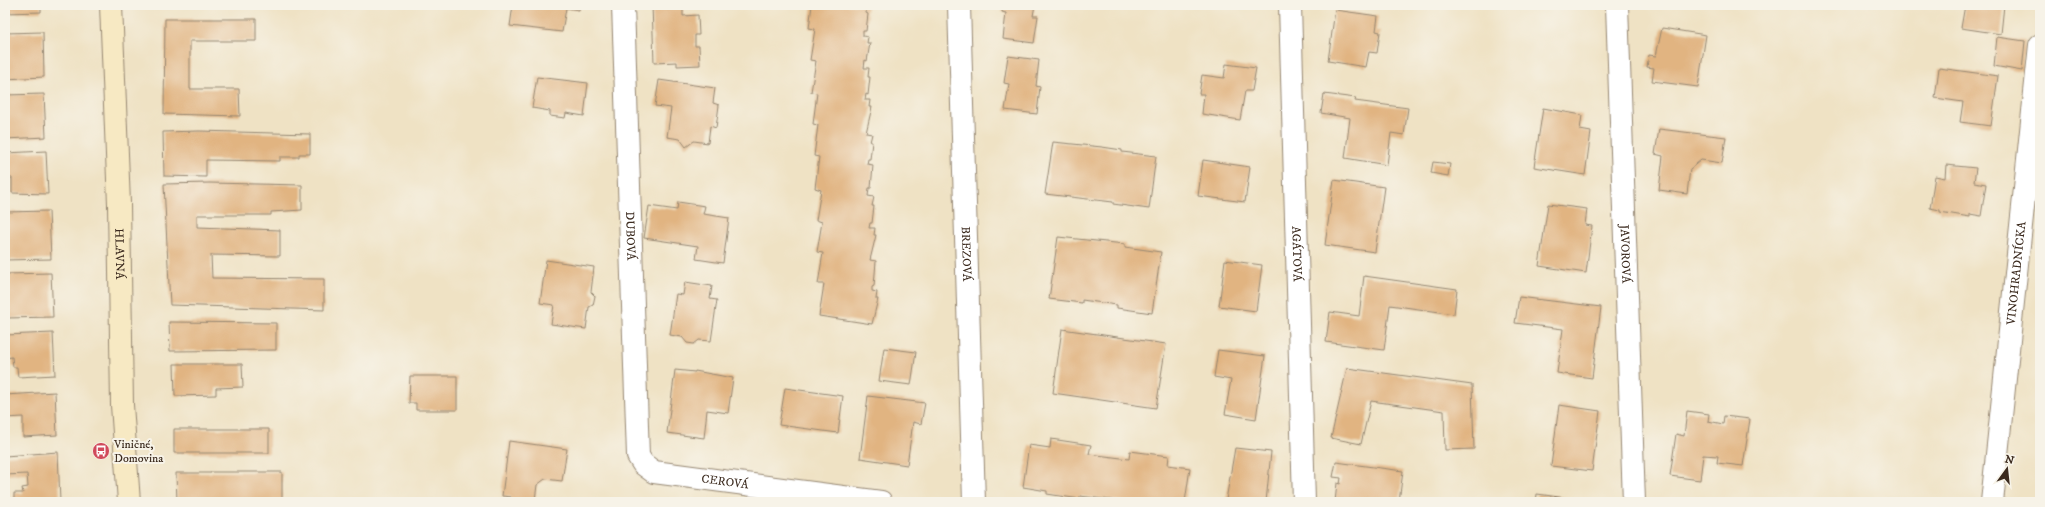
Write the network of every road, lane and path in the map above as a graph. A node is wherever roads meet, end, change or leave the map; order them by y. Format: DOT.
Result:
graph roads {
  1 [pos="111,5"];
  2 [pos="622,5"];
  3 [pos="959,5"];
  4 [pos="1290,5"];
  5 [pos="1617,5"];
  6 [pos="2040,45"];
  7 [pos="643,464"];
  8 [pos="129,502"];
  9 [pos="881,502"];
  10 [pos="974,502"];
  11 [pos="1304,502"];
  12 [pos="1634,502"];
  13 [pos="1992,502"];
  1 -- 8 [label="main road, HLAVNÁ"];
  2 -- 7 [label="street, DUBOVÁ"];
  3 -- 10 [label="street, BREZOVÁ"];
  4 -- 11 [label="street, AGÁTOVÁ"];
  5 -- 12 [label="street, JAVOROVÁ"];
  6 -- 13 [label="street, VINOHRADNÍCKA"];
  7 -- 9 [label="street, CEROVÁ"];
}
